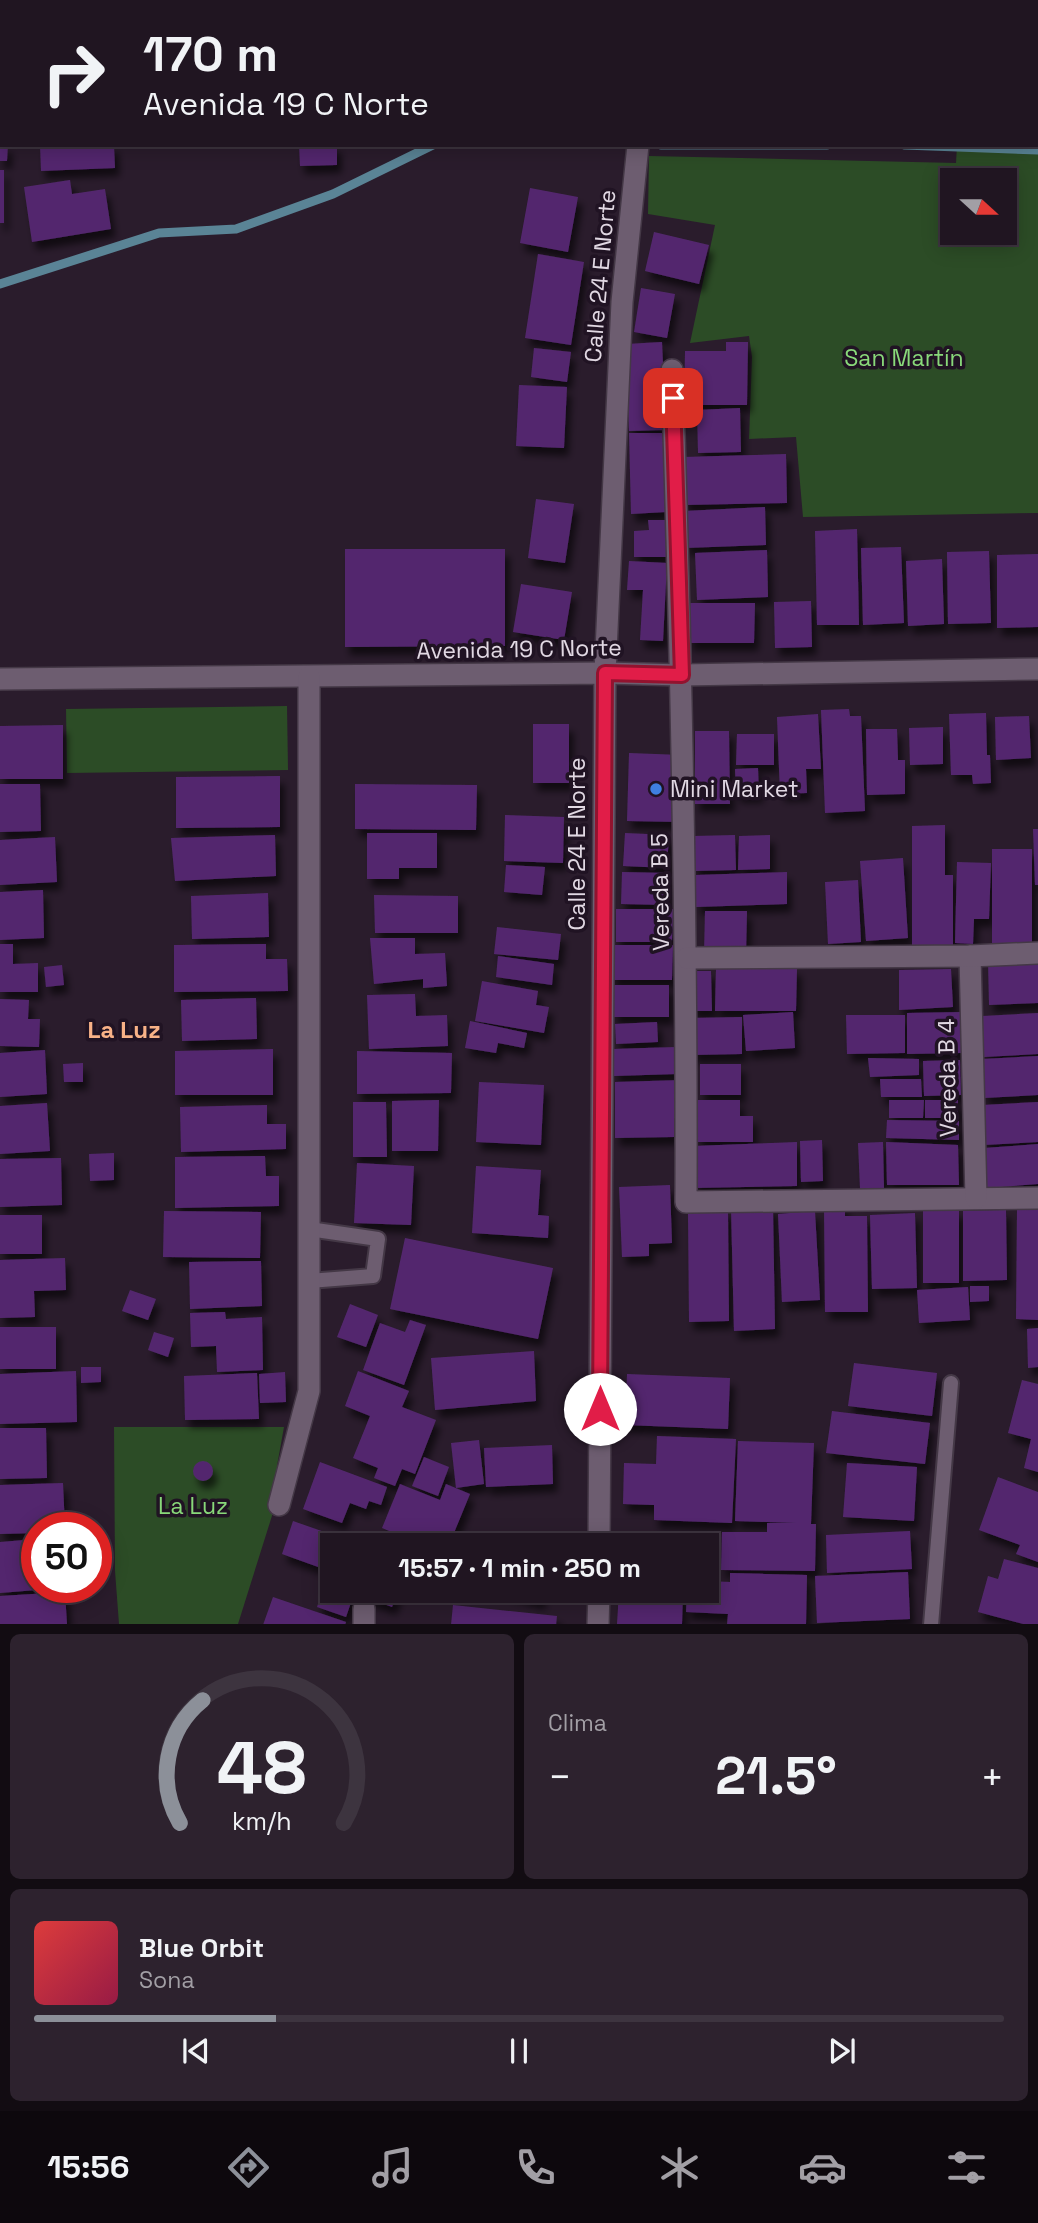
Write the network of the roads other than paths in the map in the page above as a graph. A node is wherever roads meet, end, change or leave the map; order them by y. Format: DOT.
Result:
graph roads {
  1 [pos="637,154"];
  2 [pos="672,370"];
  3 [pos="1038,669"];
  4 [pos="605,673"];
  5 [pos="682,675"];
  6 [pos="309,677"];
  7 [pos="0,679"];
  8 [pos="1038,953"];
  9 [pos="970,956"];
  10 [pos="687,958"];
  11 [pos="976,1198"];
  12 [pos="1038,1198"];
  13 [pos="309,1230"];
  14 [pos="309,1281"];
  15 [pos="951,1383"];
  16 [pos="279,1505"];
  17 [pos="599,1533"];
  18 [pos="599,1603"];
  19 [pos="598,1624"];
  20 [pos="931,1624"];
  1 -- 4 [label="street, Calle 24 E Norte"];
  2 -- 5 [label="street, Vereda B 5"];
  3 -- 5 [label="street, Avenida 19 C Norte"];
  4 -- 5 [label="street, Avenida 19 C Norte"];
  4 -- 6 [label="street, Avenida 19 C Norte"];
  4 -- 17 [label="street, Calle 24 E Norte"];
  5 -- 10 [label="street, Vereda B 5"];
  6 -- 7 [label="street, Avenida 19 C Norte"];
  6 -- 13 [label="street"];
  8 -- 9 [label="street"];
  9 -- 10 [label="street"];
  9 -- 11 [label="street, Vereda B 4"];
  10 -- 11 [label="street, Vereda B 5"];
  11 -- 12 [label="street"];
  13 -- 14 [label="street"];
  13 -- 14 [label="lane"];
  14 -- 16 [label="street"];
  15 -- 20 [label="lane"];
  18 -- 19 [label="street"];
}
